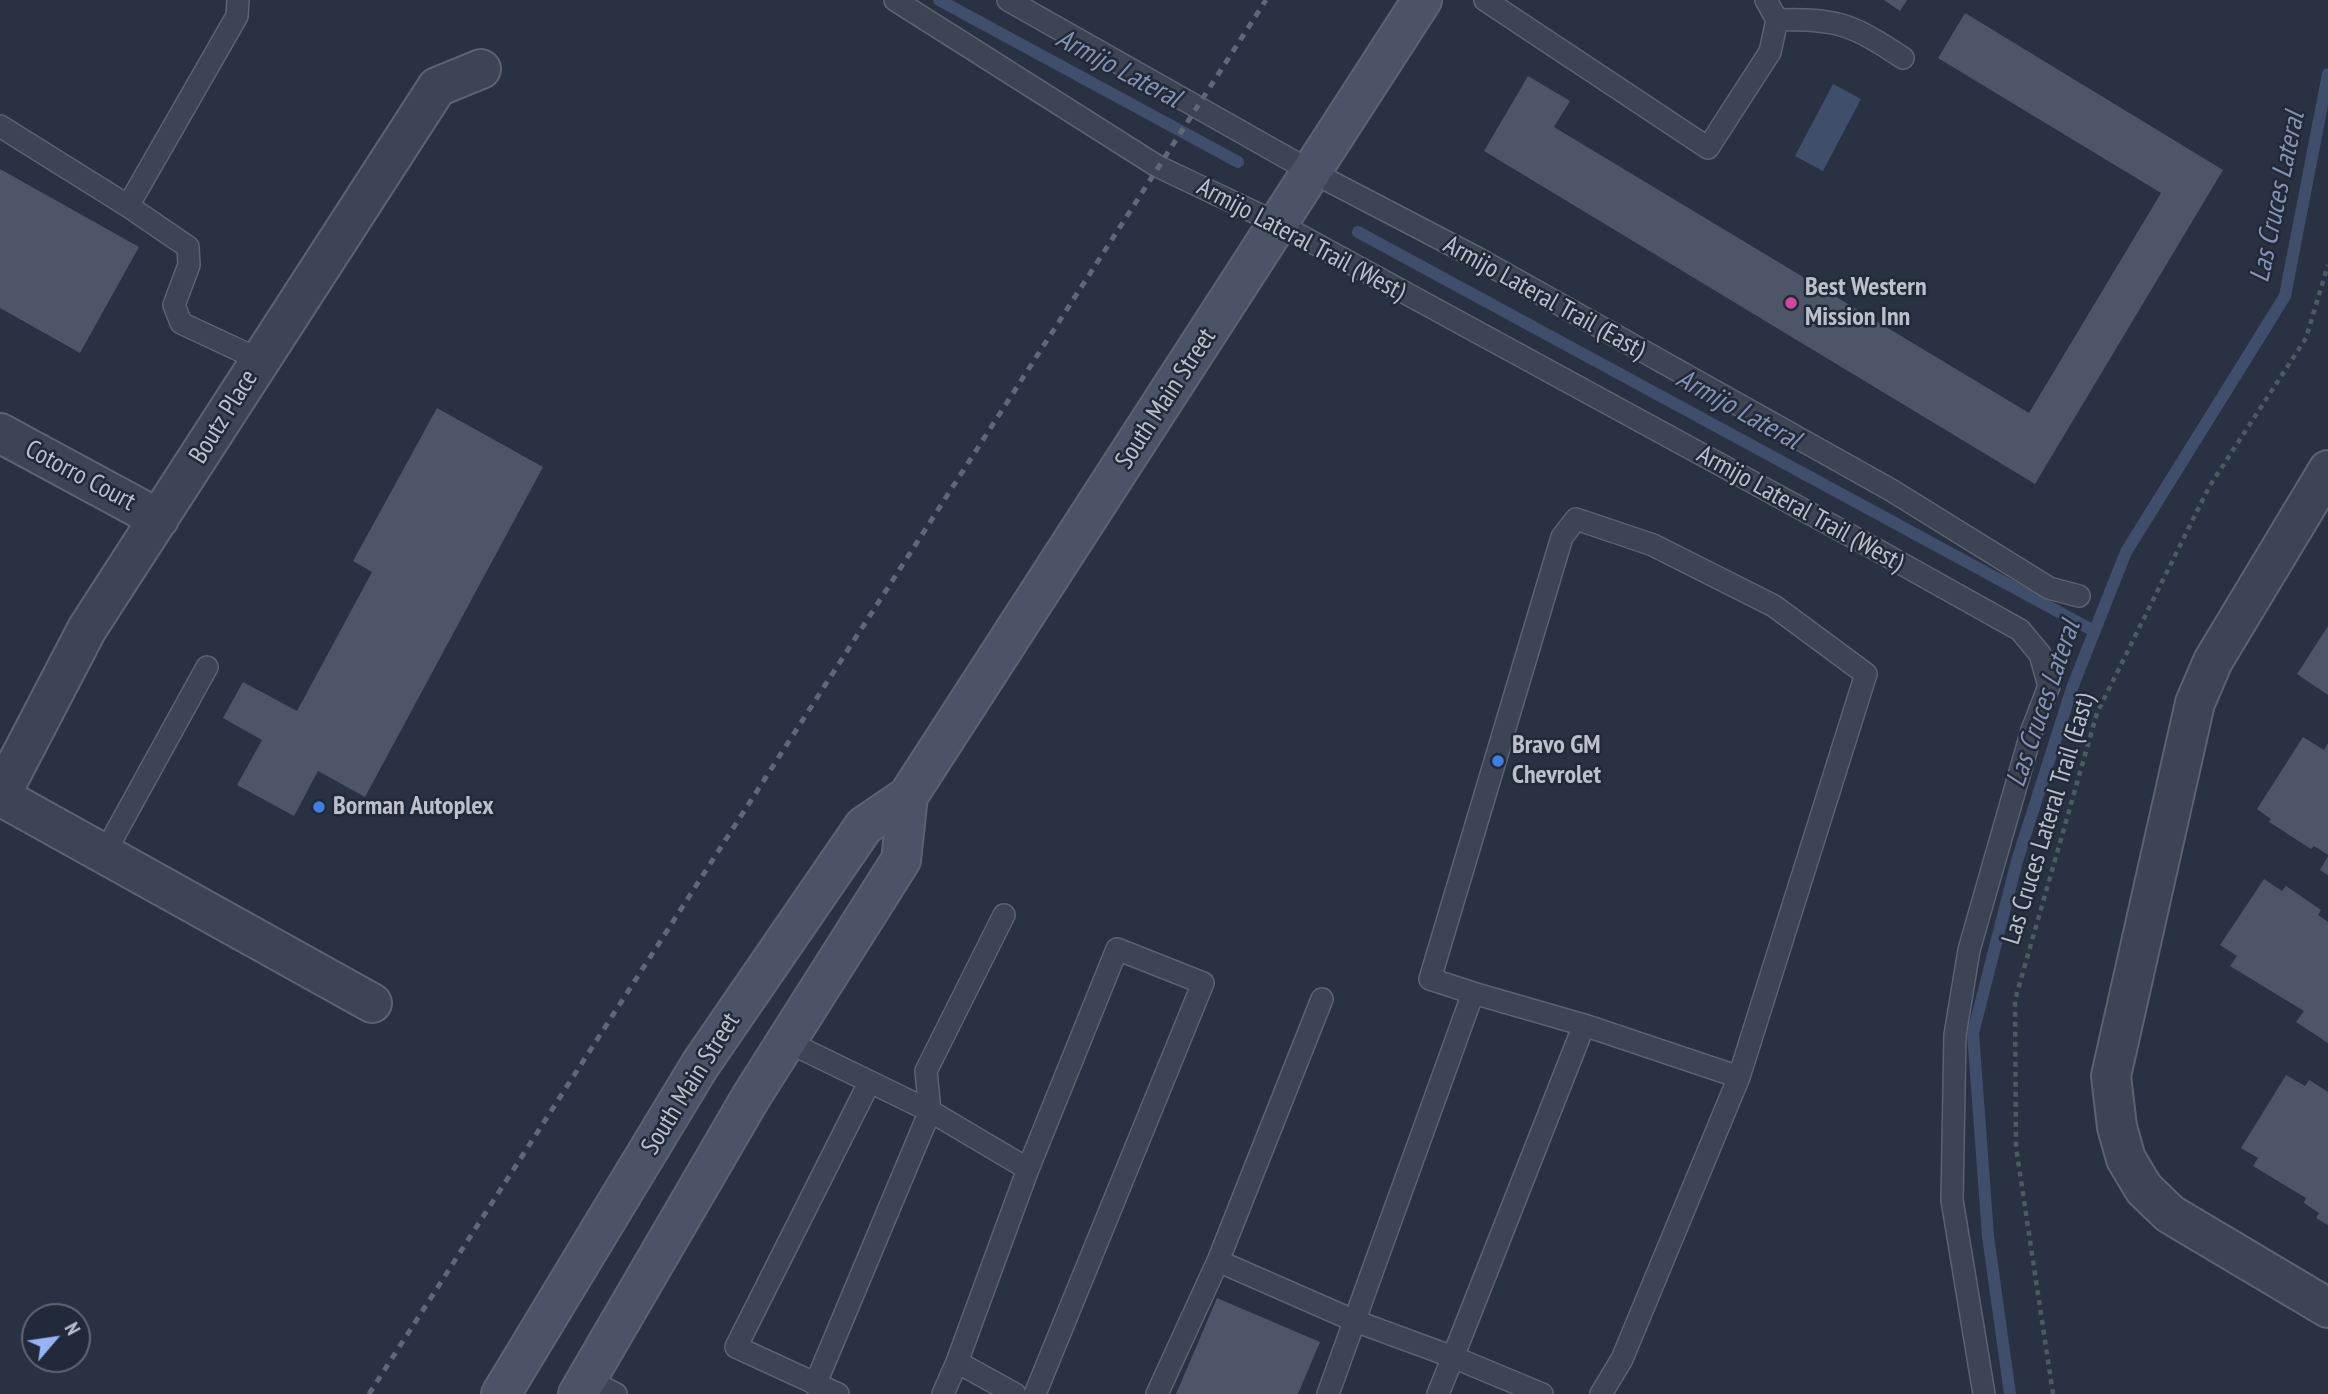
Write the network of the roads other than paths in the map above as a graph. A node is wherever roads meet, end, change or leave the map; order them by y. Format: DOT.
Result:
graph roads {
  1 [pos="238,0"];
  2 [pos="895,0"];
  3 [pos="1008,0"];
  4 [pos="1422,0"];
  5 [pos="1485,0"];
  6 [pos="1766,0"];
  7 [pos="1777,20"];
  8 [pos="1903,58"];
  9 [pos="481,69"];
  10 [pos="0,126"];
  11 [pos="1312,172"];
  12 [pos="128,206"];
  13 [pos="1279,224"];
  14 [pos="260,360"];
  15 [pos="0,433"];
  16 [pos="2328,470"];
  17 [pos="159,519"];
  18 [pos="2079,596"];
  19 [pos="207,667"];
  20 [pos="10,749"];
  21 [pos="0,796"];
  22 [pos="908,796"];
  23 [pos="104,854"];
  24 [pos="1004,915"];
  25 [pos="1473,993"];
  26 [pos="1322,999"];
  27 [pos="372,1003"];
  28 [pos="1584,1025"];
  29 [pos="786,1041"];
  30 [pos="1739,1077"];
  31 [pos="869,1083"];
  32 [pos="930,1111"];
  33 [pos="1028,1169"];
  34 [pos="1218,1262"];
  35 [pos="2328,1308"];
  36 [pos="1355,1321"];
  37 [pos="1453,1357"];
  38 [pos="957,1362"];
  39 [pos="815,1385"];
  40 [pos="594,1389"];
  41 [pos="501,1394"];
  42 [pos="838,1394"];
  43 [pos="943,1394"];
  44 [pos="1015,1394"];
  45 [pos="1035,1394"];
  46 [pos="1157,1394"];
  47 [pos="1328,1394"];
  48 [pos="1438,1394"];
  49 [pos="1542,1394"];
  50 [pos="1601,1394"];
  51 [pos="1984,1394"];
  1 -- 12 [label="lane"];
  2 -- 13 [label="lane, Armijo Lateral Trail (West)"];
  3 -- 11 [label="lane, Armijo Lateral Trail (East)"];
  4 -- 11 [label="main road, South Main Street"];
  5 -- 7 [label="lane"];
  6 -- 7 [label="lane"];
  7 -- 8 [label="lane"];
  9 -- 14 [label="street, Boutz Place"];
  10 -- 12 [label="lane"];
  11 -- 13 [label="main road, South Main Street"];
  11 -- 18 [label="lane, Armijo Lateral Trail (East)"];
  12 -- 14 [label="lane"];
  13 -- 22 [label="main road, South Main Street"];
  13 -- 51 [label="lane, Armijo Lateral Trail (West)"];
  14 -- 17 [label="street, Boutz Place"];
  15 -- 17 [label="street, Cotorro Court"];
  16 -- 35 [label="street"];
  17 -- 20 [label="street, Boutz Place"];
  19 -- 23 [label="lane"];
  20 -- 21 [label="street, Boutz Place"];
  21 -- 23 [label="street"];
  22 -- 29 [label="main road, South Main Street"];
  22 -- 41 [label="main road, South Main Street"];
  23 -- 27 [label="street"];
  24 -- 32 [label="lane"];
  25 -- 28 [label="lane"];
  25 -- 30 [label="lane"];
  25 -- 36 [label="lane"];
  26 -- 34 [label="lane"];
  28 -- 30 [label="lane"];
  28 -- 37 [label="lane"];
  29 -- 31 [label="lane"];
  29 -- 40 [label="main road, South Main Street"];
  30 -- 50 [label="lane"];
  31 -- 32 [label="lane"];
  31 -- 39 [label="lane"];
  32 -- 33 [label="lane"];
  32 -- 39 [label="lane"];
  33 -- 38 [label="lane"];
  33 -- 45 [label="lane"];
  34 -- 36 [label="lane"];
  34 -- 46 [label="lane"];
  36 -- 37 [label="lane"];
  36 -- 47 [label="lane"];
  37 -- 48 [label="lane"];
  37 -- 49 [label="lane"];
  38 -- 43 [label="lane"];
  38 -- 44 [label="lane"];
  39 -- 42 [label="lane"];
}
